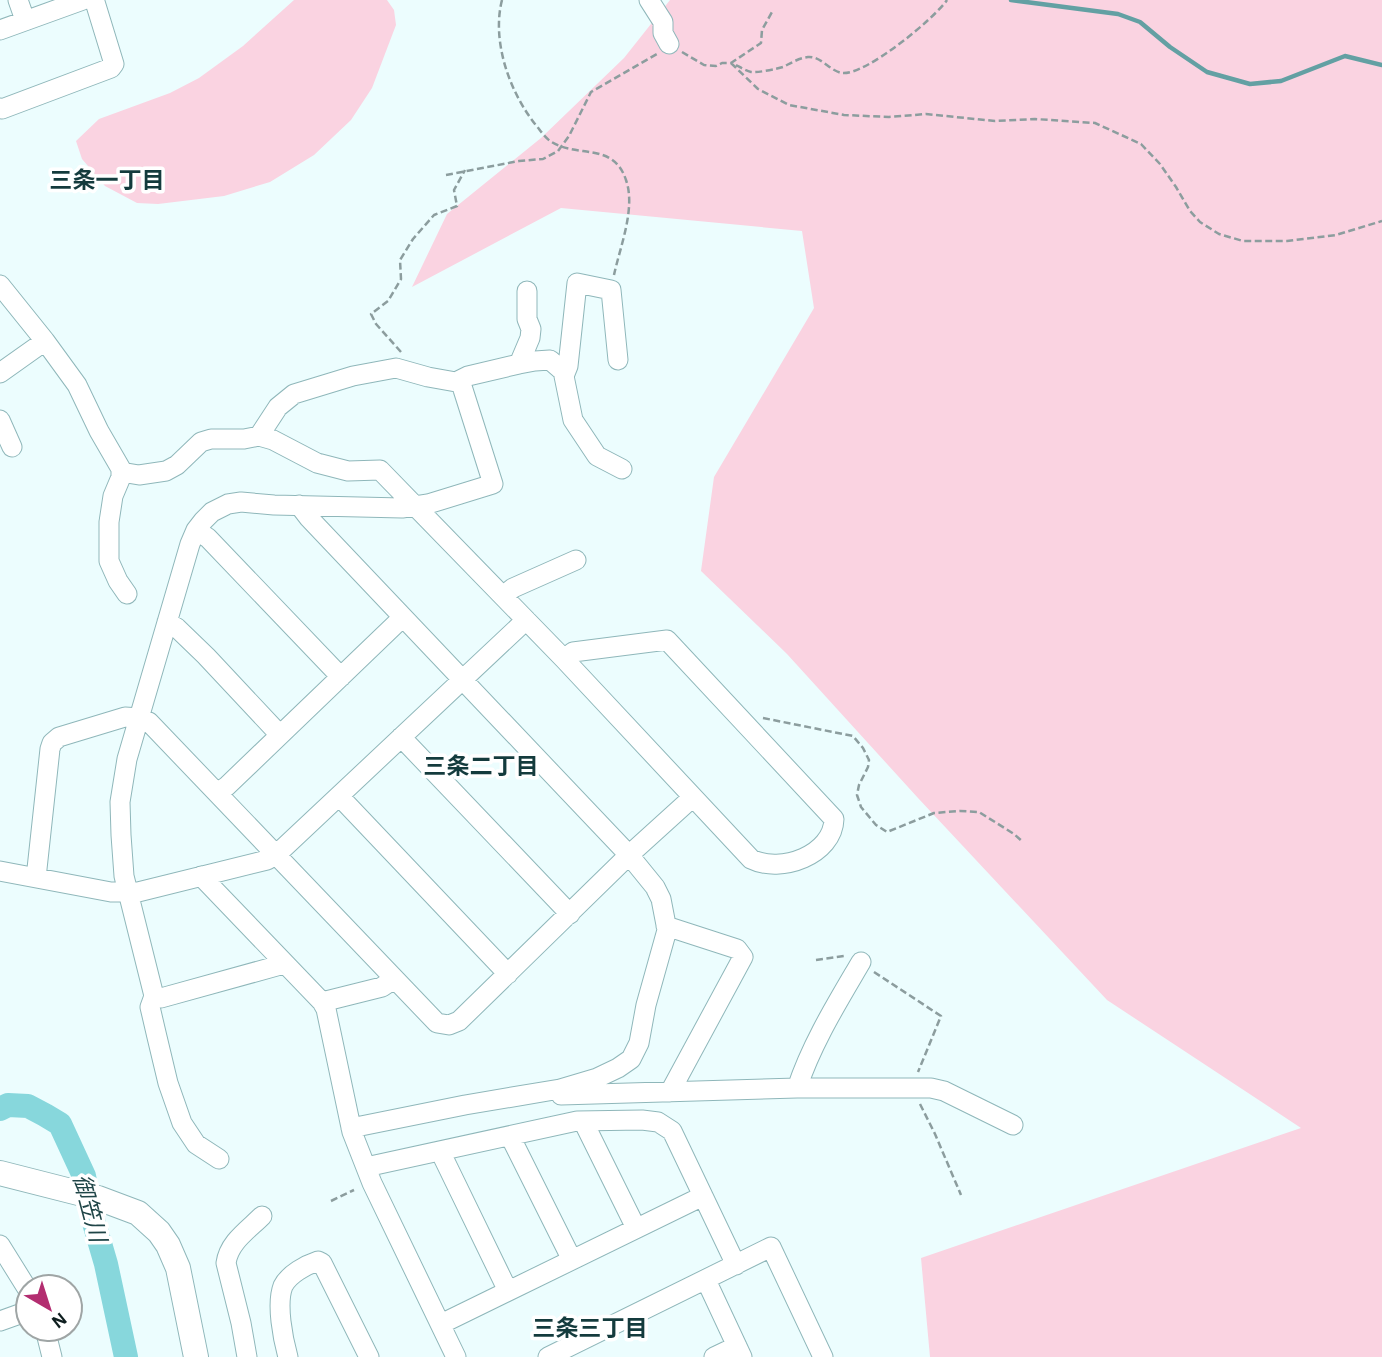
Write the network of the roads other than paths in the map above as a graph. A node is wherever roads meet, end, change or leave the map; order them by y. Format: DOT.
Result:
graph roads {
  1 [pos="18,0"];
  2 [pos="83,0"];
  3 [pos="91,0"];
  4 [pos="649,0"];
  5 [pos="26,20"];
  6 [pos="0,30"];
  7 [pos="669,44"];
  8 [pos="0,108"];
  9 [pos="0,285"];
  10 [pos="527,291"];
  11 [pos="45,341"];
  12 [pos="618,360"];
  13 [pos="519,364"];
  14 [pos="0,373"];
  15 [pos="565,373"];
  16 [pos="460,380"];
  17 [pos="0,420"];
  18 [pos="259,436"];
  19 [pos="12,447"];
  20 [pos="622,469"];
  21 [pos="121,472"];
  22 [pos="299,505"];
  23 [pos="415,506"];
  24 [pos="196,530"];
  25 [pos="576,560"];
  26 [pos="127,594"];
  27 [pos="503,596"];
  28 [pos="403,617"];
  29 [pos="526,620"];
  30 [pos="167,622"];
  31 [pos="564,659"];
  32 [pos="341,677"];
  33 [pos="463,680"];
  34 [pos="139,718"];
  35 [pos="280,735"];
  36 [pos="401,737"];
  37 [pos="217,793"];
  38 [pos="339,796"];
  39 [pos="693,797"];
  40 [pos="276,855"];
  41 [pos="629,855"];
  42 [pos="0,871"];
  43 [pos="201,876"];
  44 [pos="36,878"];
  45 [pos="128,892"];
  46 [pos="570,914"];
  47 [pos="666,926"];
  48 [pos="861,962"];
  49 [pos="284,964"];
  50 [pos="508,974"];
  51 [pos="394,979"];
  52 [pos="155,996"];
  53 [pos="322,1002"];
  54 [pos="797,1088"];
  55 [pos="670,1092"];
  56 [pos="535,1094"];
  57 [pos="583,1121"];
  58 [pos="1013,1125"];
  59 [pos="351,1128"];
  60 [pos="510,1136"];
  61 [pos="440,1151"];
  62 [pos="219,1159"];
  63 [pos="0,1174"];
  64 [pos="364,1180"];
  65 [pos="703,1196"];
  66 [pos="262,1216"];
  67 [pos="636,1228"];
  68 [pos="0,1245"];
  69 [pos="572,1260"];
  70 [pos="736,1265"];
  71 [pos="17,1273"];
  72 [pos="706,1280"];
  73 [pos="508,1291"];
  74 [pos="441,1324"];
  75 [pos="740,1351"];
  76 [pos="449,1355"];
  77 [pos="197,1357"];
  78 [pos="247,1357"];
  79 [pos="288,1357"];
  80 [pos="369,1357"];
  81 [pos="548,1357"];
  82 [pos="714,1357"];
  83 [pos="823,1357"];
  1 -- 5 [label="street"];
  2 -- 5 [label="street"];
  3 -- 8 [label="street"];
  4 -- 7 [label="street"];
  5 -- 6 [label="street"];
  9 -- 11 [label="street"];
  10 -- 13 [label="street"];
  11 -- 14 [label="street"];
  11 -- 21 [label="street"];
  12 -- 15 [label="street"];
  13 -- 15 [label="street"];
  13 -- 16 [label="street"];
  15 -- 20 [label="street"];
  16 -- 18 [label="street"];
  16 -- 23 [label="street"];
  17 -- 19 [label="street"];
  18 -- 21 [label="street"];
  18 -- 23 [label="street"];
  21 -- 26 [label="street"];
  22 -- 23 [label="street"];
  22 -- 24 [label="street"];
  22 -- 28 [label="street"];
  23 -- 27 [label="street"];
  24 -- 30 [label="street"];
  24 -- 32 [label="street"];
  25 -- 27 [label="street"];
  27 -- 29 [label="street"];
  28 -- 32 [label="street"];
  28 -- 33 [label="street"];
  29 -- 31 [label="street"];
  29 -- 33 [label="street"];
  30 -- 34 [label="street"];
  30 -- 35 [label="street"];
  31 -- 39 [label="street"];
  31 -- 39 [label="street"];
  32 -- 35 [label="street"];
  33 -- 36 [label="street"];
  33 -- 41 [label="street"];
  34 -- 37 [label="street"];
  34 -- 44 [label="street"];
  34 -- 45 [label="street"];
  35 -- 37 [label="street"];
  36 -- 38 [label="street"];
  36 -- 46 [label="street"];
  37 -- 40 [label="street"];
  38 -- 40 [label="street"];
  38 -- 50 [label="street"];
  39 -- 41 [label="street"];
  40 -- 43 [label="street"];
  40 -- 51 [label="street"];
  41 -- 46 [label="street"];
  41 -- 47 [label="street"];
  42 -- 44 [label="street"];
  43 -- 45 [label="street"];
  43 -- 49 [label="street"];
  44 -- 45 [label="street"];
  45 -- 52 [label="street"];
  46 -- 50 [label="street"];
  47 -- 55 [label="street"];
  47 -- 56 [label="street"];
  48 -- 54 [label="street"];
  49 -- 52 [label="street"];
  49 -- 53 [label="street"];
  50 -- 51 [label="street"];
  51 -- 53 [label="street"];
  52 -- 62 [label="street"];
  53 -- 59 [label="street"];
  54 -- 55 [label="street"];
  54 -- 58 [label="street"];
  55 -- 56 [label="street"];
  56 -- 59 [label="street"];
  57 -- 60 [label="street"];
  57 -- 65 [label="street"];
  57 -- 67 [label="street"];
  59 -- 64 [label="street"];
  60 -- 61 [label="street"];
  60 -- 69 [label="street"];
  61 -- 64 [label="street"];
  61 -- 73 [label="street"];
  63 -- 77 [label="main road"];
  64 -- 74 [label="street"];
  65 -- 67 [label="street"];
  65 -- 70 [label="street"];
  66 -- 78 [label="street"];
  67 -- 69 [label="street"];
  68 -- 71 [label="street"];
  69 -- 73 [label="street"];
  70 -- 72 [label="street"];
  70 -- 83 [label="street"];
  72 -- 75 [label="street"];
  72 -- 81 [label="street"];
  73 -- 74 [label="street"];
  74 -- 76 [label="street"];
  75 -- 82 [label="street"];
  79 -- 80 [label="street"];
}
